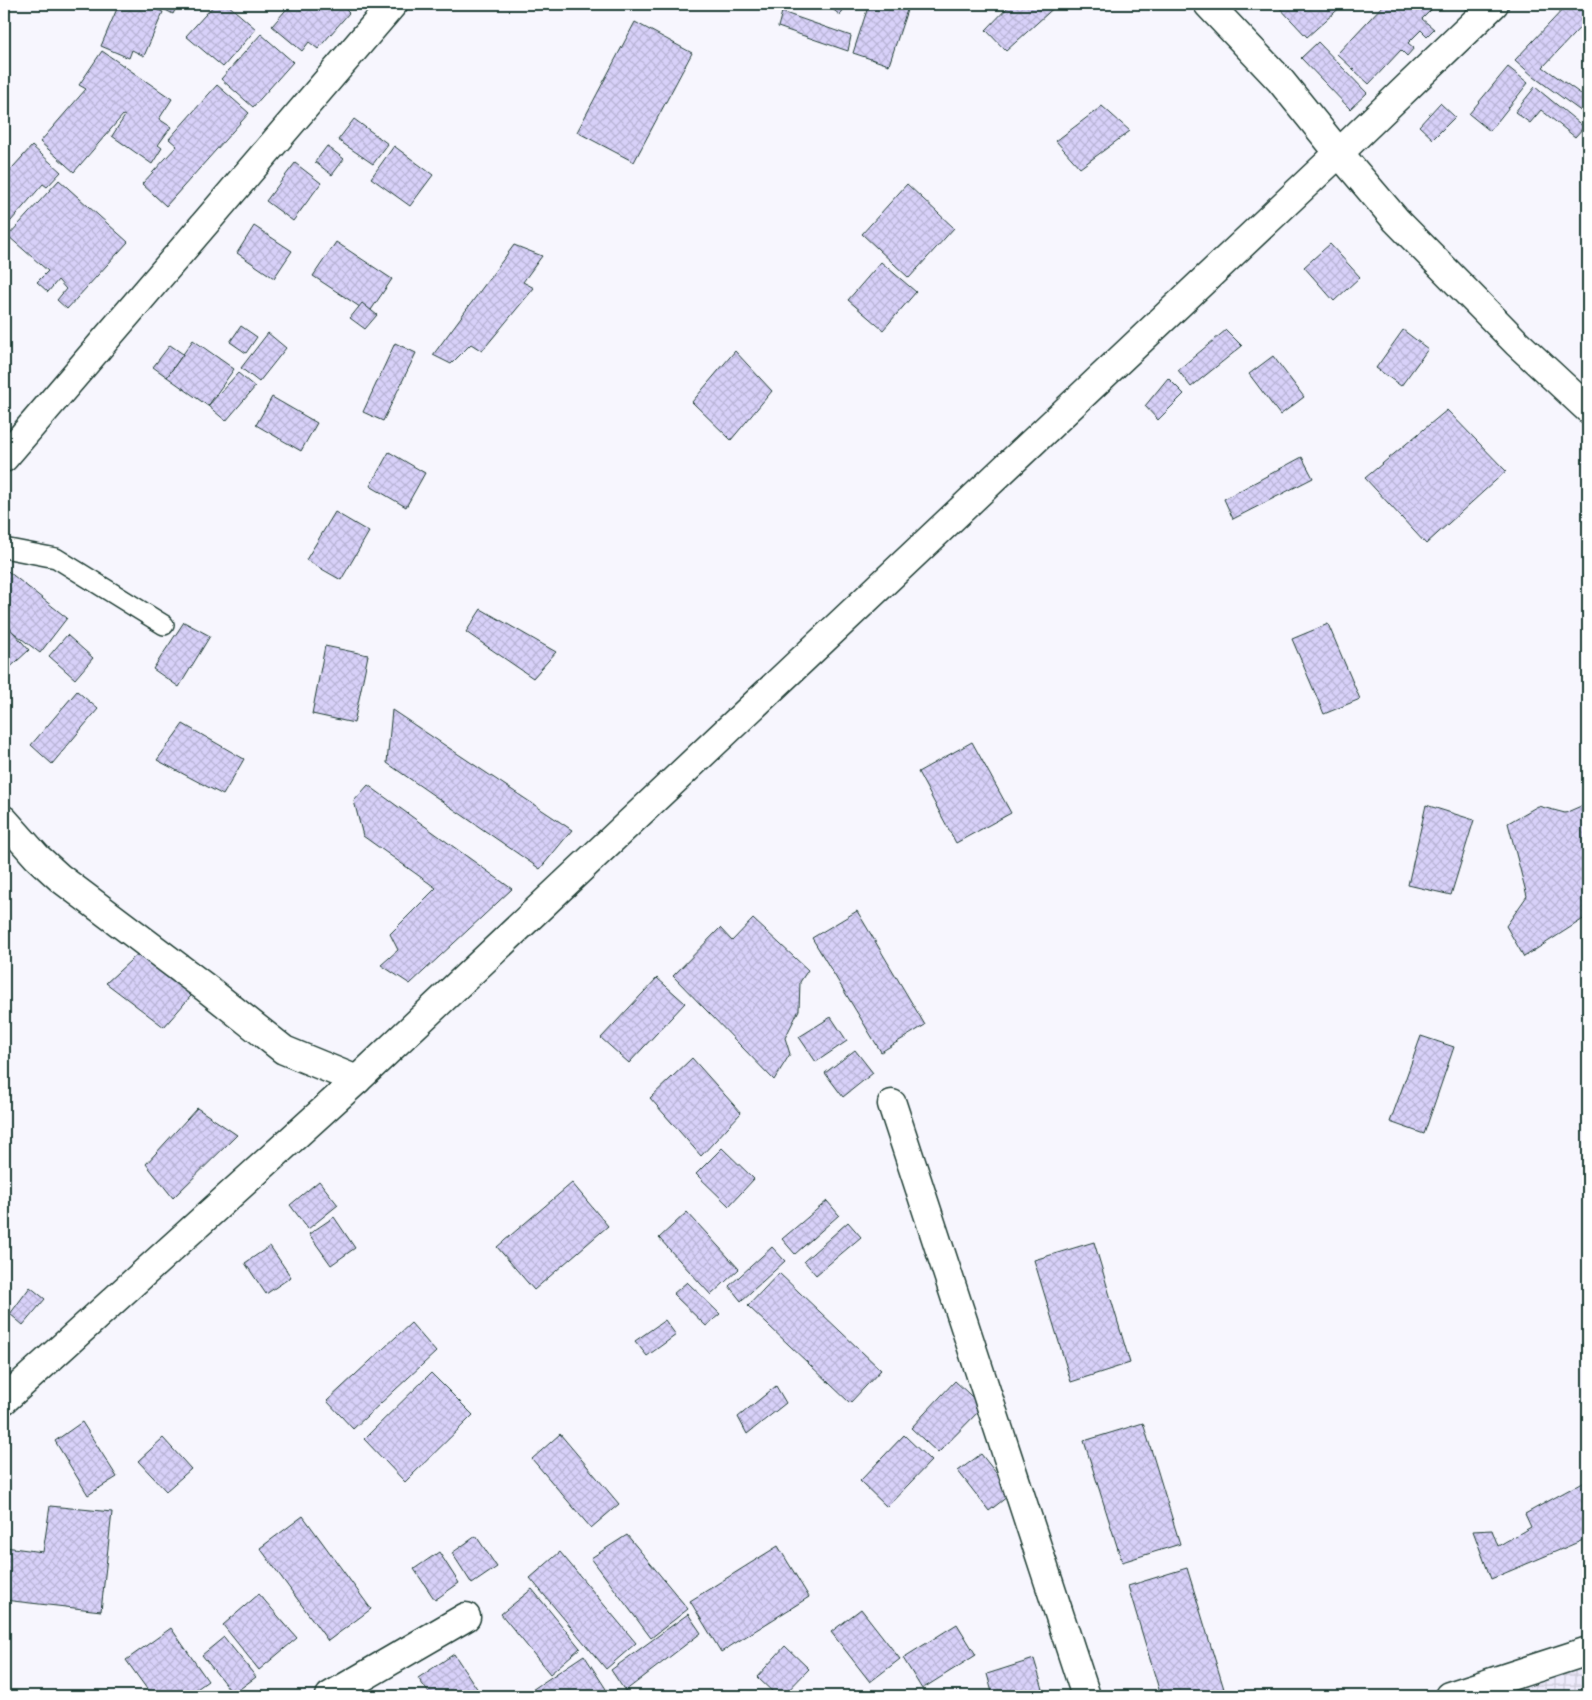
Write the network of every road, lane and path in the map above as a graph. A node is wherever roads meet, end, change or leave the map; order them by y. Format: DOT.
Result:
graph roads {
  1 [pos="393,4"];
  2 [pos="1208,4"];
  3 [pos="1494,4"];
  4 [pos="1339,154"];
  5 [pos="1588,409"];
  6 [pos="4,458"];
  7 [pos="4,548"];
  8 [pos="164,625"];
  9 [pos="4,820"];
  10 [pos="356,1080"];
  11 [pos="892,1104"];
  12 [pos="4,1400"];
  13 [pos="466,1617"];
  14 [pos="1588,1651"];
  15 [pos="330,1696"];
  16 [pos="1086,1696"];
  17 [pos="1449,1696"];
  1 -- 6 [label="street"];
  2 -- 4 [label="street"];
  3 -- 4 [label="street"];
  4 -- 5 [label="street"];
  4 -- 10 [label="street"];
  7 -- 8 [label="lane"];
  9 -- 10 [label="street"];
  10 -- 12 [label="street"];
  11 -- 16 [label="street"];
  13 -- 15 [label="street"];
  14 -- 17 [label="street"];
}
